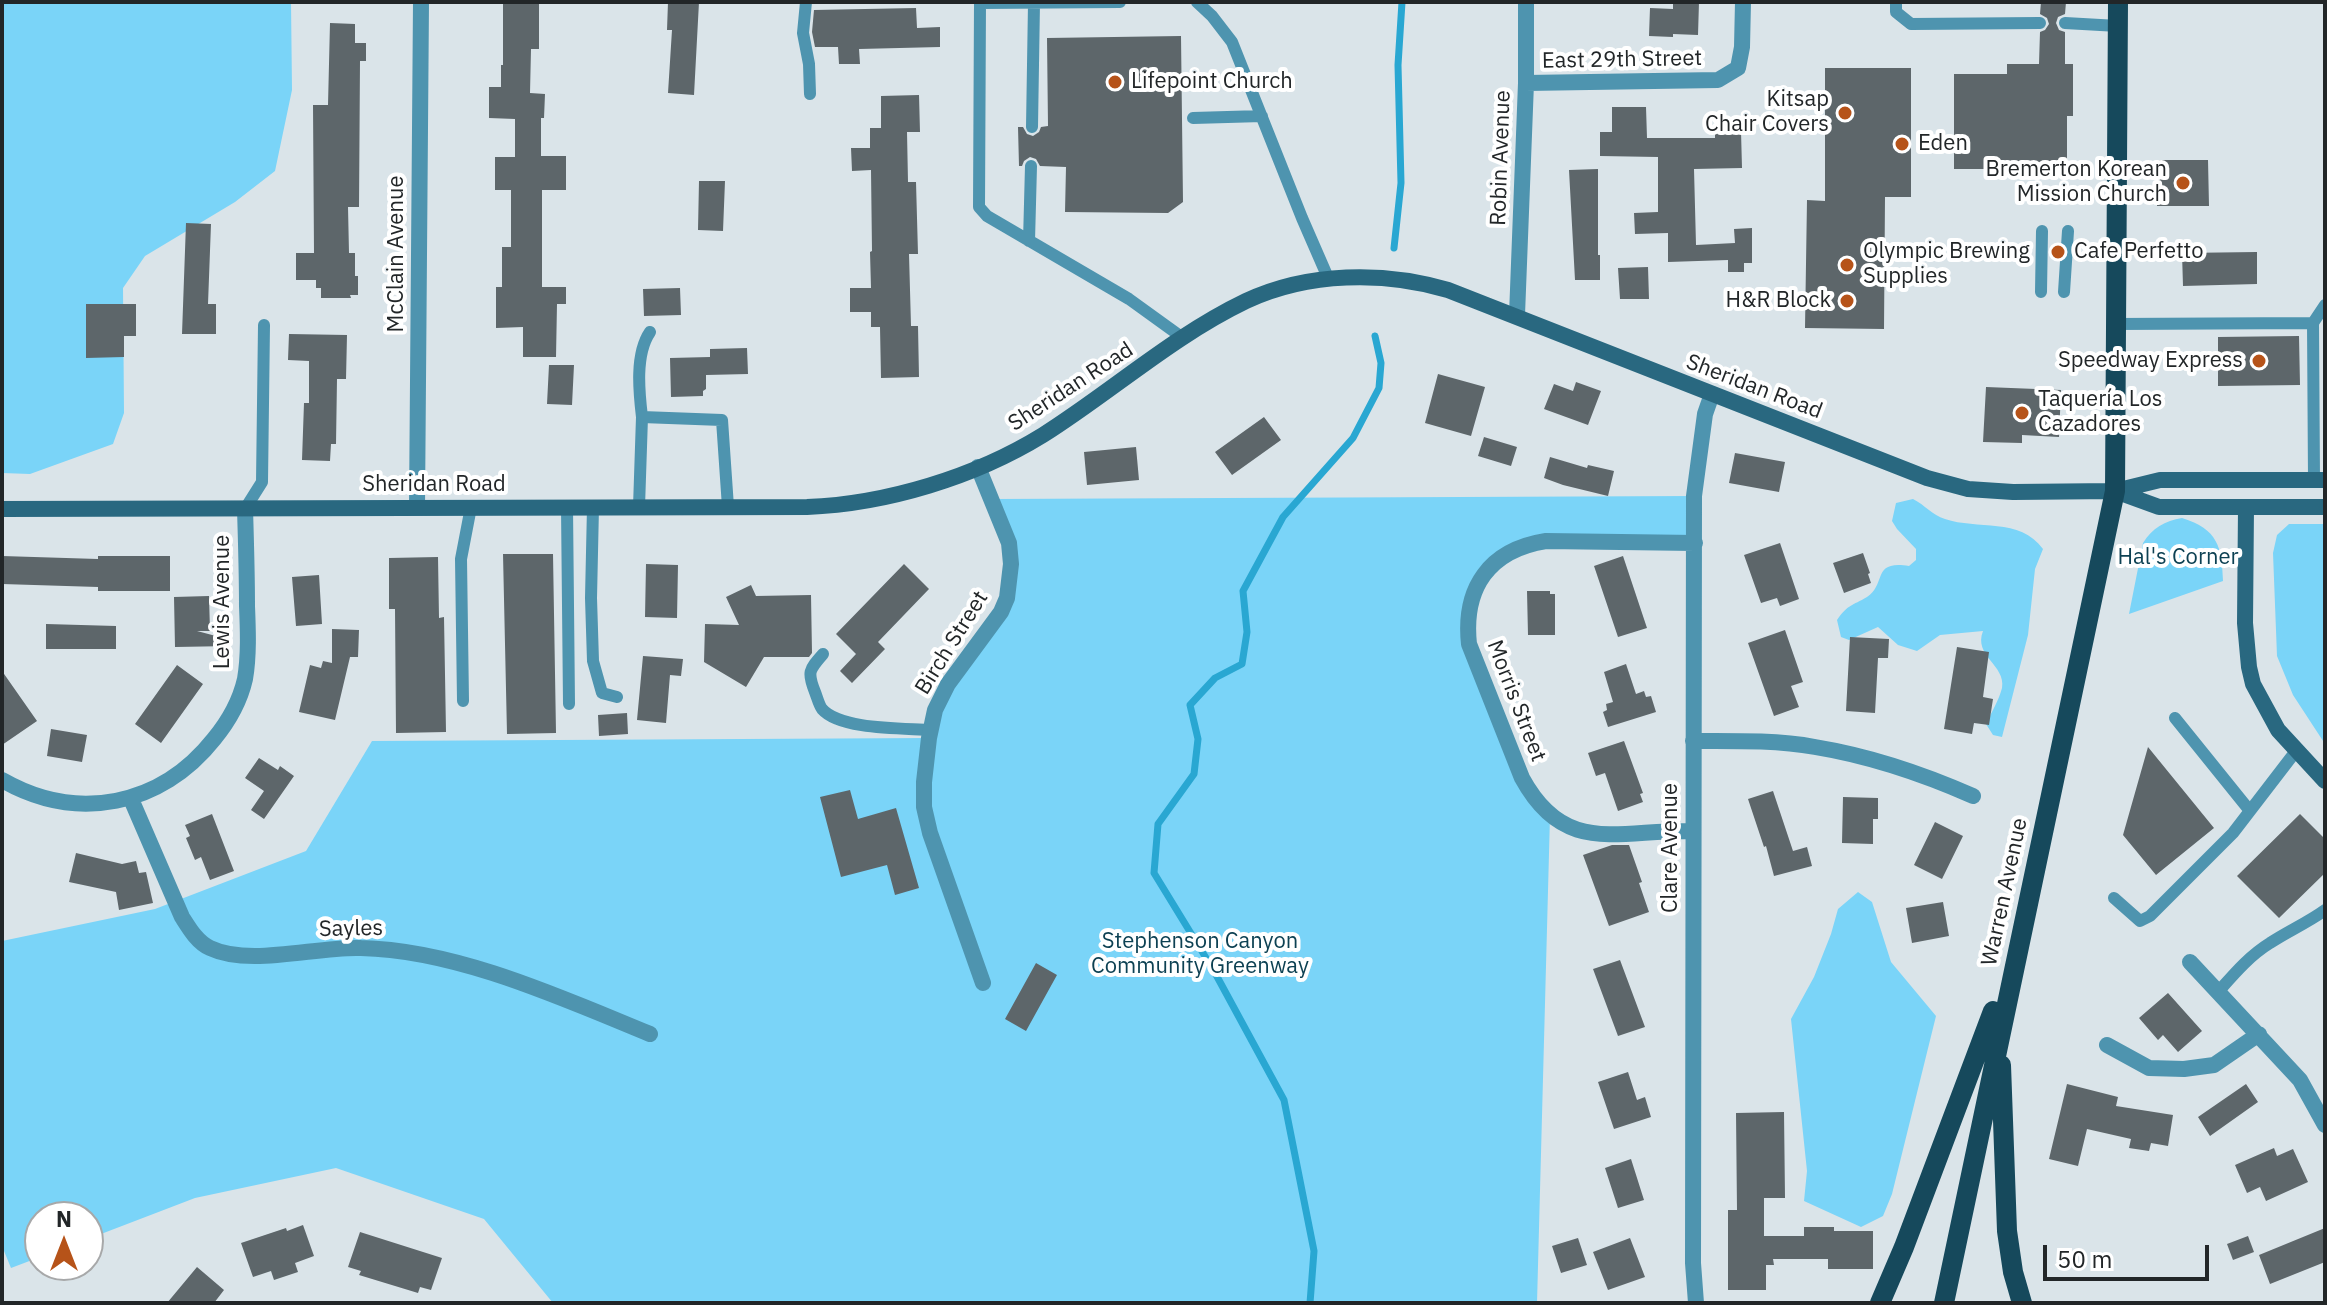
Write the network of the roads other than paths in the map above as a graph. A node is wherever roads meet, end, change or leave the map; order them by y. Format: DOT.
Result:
graph roads {
  1 [pos="421,2"];
  2 [pos="806,2"];
  3 [pos="1120,2"];
  4 [pos="1197,2"];
  5 [pos="1526,2"];
  6 [pos="1743,2"];
  7 [pos="1896,2"];
  8 [pos="2118,2"];
  9 [pos="980,3"];
  10 [pos="1034,3"];
  11 [pos="2040,23"];
  12 [pos="2065,23"];
  13 [pos="2118,26"];
  14 [pos="1526,83"];
  15 [pos="810,94"];
  16 [pos="1262,116"];
  17 [pos="1193,118"];
  18 [pos="1032,127"];
  19 [pos="1031,166"];
  20 [pos="2042,231"];
  21 [pos="2068,231"];
  22 [pos="1029,241"];
  23 [pos="1329,280"];
  24 [pos="2041,292"];
  25 [pos="2064,292"];
  26 [pos="2325,305"];
  27 [pos="1517,315"];
  28 [pos="2313,323"];
  29 [pos="2115,324"];
  30 [pos="264,325"];
  31 [pos="650,332"];
  32 [pos="1183,338"];
  33 [pos="1712,394"];
  34 [pos="642,417"];
  35 [pos="978,467"];
  36 [pos="2319,480"];
  37 [pos="2115,491"];
  38 [pos="417,507"];
  39 [pos="471,507"];
  40 [pos="567,507"];
  41 [pos="593,507"];
  42 [pos="639,507"];
  43 [pos="728,507"];
  44 [pos="2246,507"];
  45 [pos="2325,507"];
  46 [pos="2,509"];
  47 [pos="245,509"];
  48 [pos="1695,543"];
  49 [pos="823,654"];
  50 [pos="617,697"];
  51 [pos="463,701"];
  52 [pos="569,704"];
  53 [pos="2175,718"];
  54 [pos="931,730"];
  55 [pos="1693,741"];
  56 [pos="2296,751"];
  57 [pos="2,780"];
  58 [pos="2325,781"];
  59 [pos="1973,796"];
  60 [pos="131,799"];
  61 [pos="2250,811"];
  62 [pos="1692,831"];
  63 [pos="2114,898"];
  64 [pos="2325,910"];
  65 [pos="2020,940"];
  66 [pos="2190,962"];
  67 [pos="983,983"];
  68 [pos="2218,992"];
  69 [pos="1999,1032"];
  70 [pos="650,1034"];
  71 [pos="2259,1034"];
  72 [pos="2107,1045"];
  73 [pos="2325,1125"];
  74 [pos="1696,1303"];
  75 [pos="1880,1303"];
  76 [pos="1944,1303"];
  77 [pos="2022,1303"];
  1 -- 38 [label="street, McClain Avenue"];
  2 -- 15 [label="lane"];
  3 -- 10 [label="lane"];
  4 -- 16 [label="lane"];
  5 -- 14 [label="street, Robin Avenue"];
  6 -- 14 [label="street, East 29th Street"];
  7 -- 11 [label="lane"];
  8 -- 13 [label="main road, Warren Avenue"];
  9 -- 10 [label="lane"];
  9 -- 22 [label="lane"];
  10 -- 18 [label="lane"];
  12 -- 13 [label="lane"];
  13 -- 29 [label="main road, Warren Avenue"];
  14 -- 27 [label="street, Robin Avenue"];
  16 -- 17 [label="lane"];
  16 -- 23 [label="lane"];
  19 -- 22 [label="lane"];
  20 -- 24 [label="lane"];
  21 -- 25 [label="lane"];
  22 -- 32 [label="lane"];
  23 -- 27 [label="main road, Sheridan Road"];
  23 -- 32 [label="main road, Sheridan Road"];
  26 -- 28 [label="lane"];
  27 -- 33 [label="main road, Sheridan Road"];
  28 -- 29 [label="lane"];
  28 -- 36 [label="lane"];
  29 -- 37 [label="main road, Warren Avenue"];
  30 -- 47 [label="lane"];
  31 -- 34 [label="lane"];
  32 -- 35 [label="main road, Sheridan Road"];
  33 -- 37 [label="main road, Sheridan Road"];
  33 -- 48 [label="street, Clare Avenue"];
  34 -- 42 [label="lane"];
  34 -- 43 [label="lane"];
  35 -- 43 [label="main road, Sheridan Road"];
  35 -- 54 [label="street, Birch Street"];
  36 -- 37 [label="main road, Sheridan Road"];
  37 -- 44 [label="main road, Sheridan Road"];
  37 -- 65 [label="main road, Warren Avenue"];
  38 -- 39 [label="main road, Sheridan Road"];
  38 -- 47 [label="main road, Sheridan Road"];
  39 -- 40 [label="main road, Sheridan Road"];
  39 -- 51 [label="lane"];
  40 -- 41 [label="main road, Sheridan Road"];
  40 -- 52 [label="lane"];
  41 -- 42 [label="main road, Sheridan Road"];
  41 -- 50 [label="lane"];
  42 -- 43 [label="main road, Sheridan Road"];
  44 -- 45 [label="main road, Sheridan Road"];
  44 -- 56 [label="main road"];
  46 -- 47 [label="main road, Sheridan Road"];
  47 -- 60 [label="street, Lewis Avenue"];
  48 -- 55 [label="street, Clare Avenue"];
  48 -- 62 [label="street, Morris Street"];
  49 -- 54 [label="lane"];
  53 -- 61 [label="lane"];
  54 -- 67 [label="street, Birch Street"];
  55 -- 59 [label="street"];
  55 -- 62 [label="street, Clare Avenue"];
  56 -- 58 [label="main road"];
  56 -- 61 [label="lane"];
  57 -- 60 [label="street, Lewis Avenue"];
  60 -- 70 [label="street, Sayles"];
  61 -- 63 [label="lane"];
  62 -- 74 [label="street, Clare Avenue"];
  64 -- 68 [label="lane"];
  65 -- 69 [label="main road, Warren Avenue"];
  65 -- 75 [label="main road"];
  66 -- 68 [label="street"];
  68 -- 71 [label="street"];
  69 -- 76 [label="main road, Warren Avenue"];
  69 -- 77 [label="main road"];
  71 -- 72 [label="street"];
  71 -- 73 [label="street"];
}
